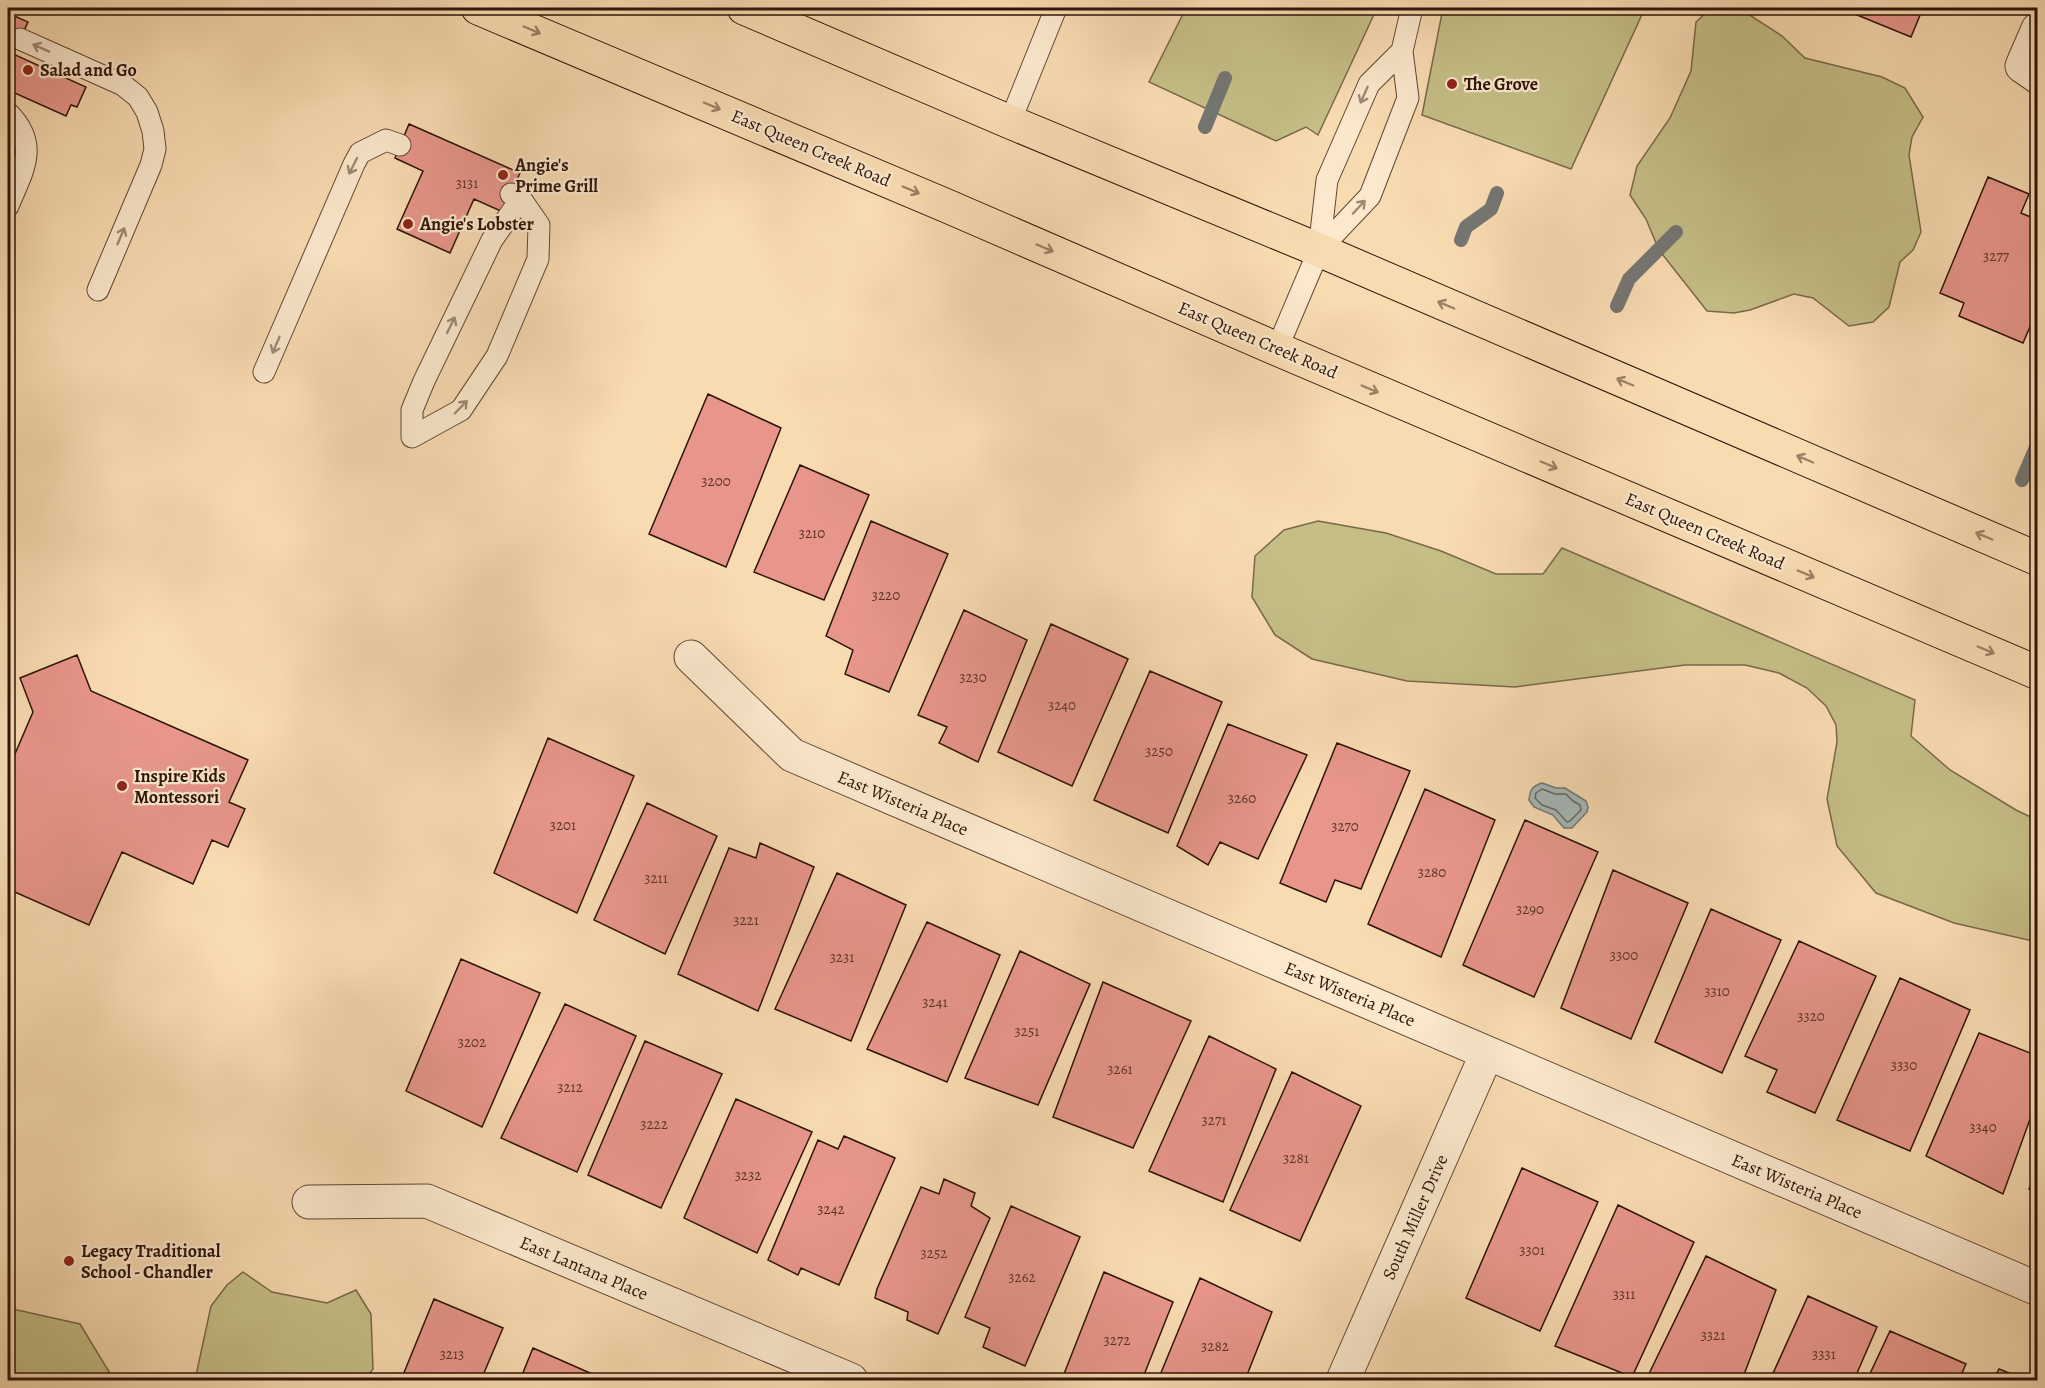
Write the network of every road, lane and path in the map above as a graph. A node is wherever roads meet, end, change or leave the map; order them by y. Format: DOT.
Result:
graph roads {
  1 [pos="478,8"];
  2 [pos="744,8"];
  3 [pos="1056,8"];
  4 [pos="1412,8"];
  5 [pos="2037,29"];
  6 [pos="20,39"];
  7 [pos="1402,51"];
  8 [pos="2030,71"];
  9 [pos="8,112"];
  10 [pos="1010,122"];
  11 [pos="400,145"];
  12 [pos="516,196"];
  13 [pos="8,206"];
  14 [pos="1319,250"];
  15 [pos="98,290"];
  16 [pos="1277,350"];
  17 [pos="264,372"];
  18 [pos="2037,559"];
  19 [pos="691,657"];
  20 [pos="2037,673"];
  21 [pos="1487,1053"];
  22 [pos="309,1202"];
  23 [pos="2037,1289"];
  24 [pos="851,1380"];
  25 [pos="1342,1380"];
  1 -- 16 [label="main road, East Queen Creek Road, one-way"];
  2 -- 10 [label="main road"];
  3 -- 10 [label="lane"];
  4 -- 7 [label="lane"];
  5 -- 8 [label="street"];
  15 -- 6 [label="lane, one-way"];
  7 -- 14 [label="lane, one-way"];
  14 -- 7 [label="lane, one-way"];
  9 -- 13 [label="lane"];
  10 -- 14 [label="main road"];
  11 -- 17 [label="lane, one-way"];
  12 -- 12 [label="lane"];
  14 -- 16 [label="lane"];
  18 -- 14 [label="main road, one-way"];
  16 -- 20 [label="main road, East Queen Creek Road, one-way"];
  19 -- 21 [label="street, East Wisteria Place"];
  21 -- 23 [label="street, East Wisteria Place"];
  21 -- 25 [label="street, South Miller Drive"];
  22 -- 24 [label="street, East Lantana Place"];
}
